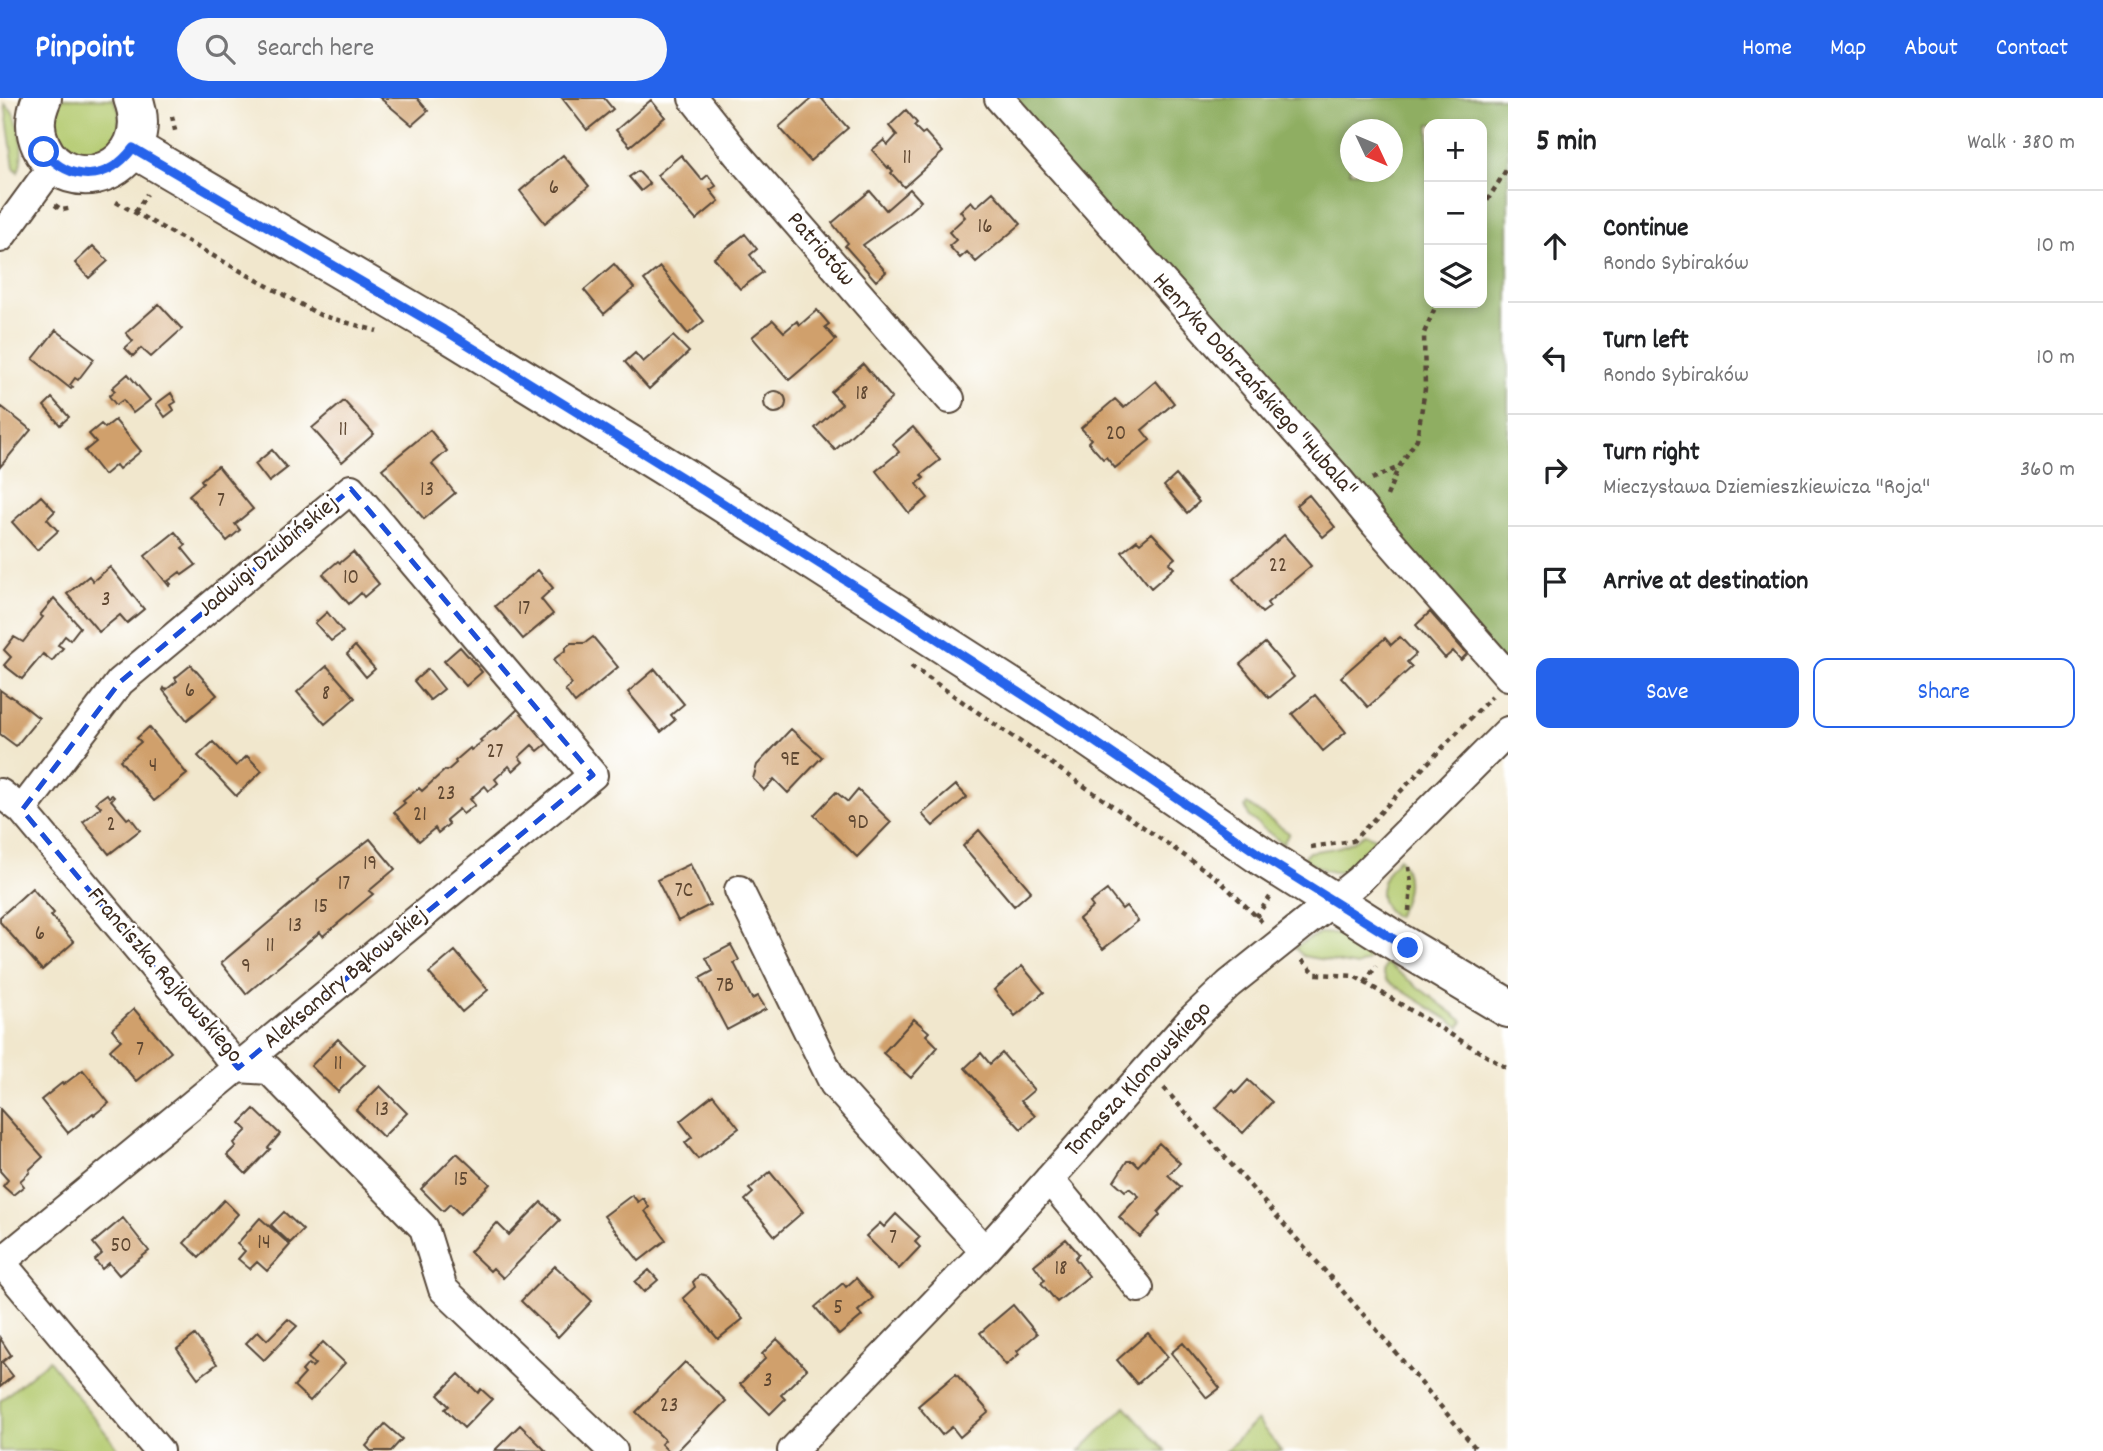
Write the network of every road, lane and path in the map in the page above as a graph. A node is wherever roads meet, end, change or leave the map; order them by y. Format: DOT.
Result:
graph roads {
  1 [pos="42,98"];
  2 [pos="133,98"];
  3 [pos="693,98"];
  4 [pos="999,98"];
  5 [pos="133,148"];
  6 [pos="1508,167"];
  7 [pos="45,178"];
  8 [pos="1487,201"];
  9 [pos="107,204"];
  10 [pos="85,207"];
  11 [pos="0,238"];
  12 [pos="1435,308"];
  13 [pos="387,334"];
  14 [pos="950,400"];
  15 [pos="1339,480"];
  16 [pos="904,660"];
  17 [pos="1503,683"];
  18 [pos="1508,731"];
  19 [pos="593,775"];
  20 [pos="11,802"];
  21 [pos="1289,873"];
  22 [pos="739,890"];
  23 [pos="1333,902"];
  24 [pos="1256,916"];
  25 [pos="1282,942"];
  26 [pos="1508,1008"];
  27 [pos="238,1068"];
  28 [pos="1147,1069"];
  29 [pos="1508,1069"];
  30 [pos="1049,1179"];
  31 [pos="985,1251"];
  32 [pos="1,1261"];
  33 [pos="1139,1289"];
  34 [pos="159,1451"];
  35 [pos="613,1451"];
  36 [pos="792,1451"];
  37 [pos="1478,1451"];
  1 -- 7 [label="main road"];
  2 -- 5 [label="main road"];
  3 -- 14 [label="street, Patriotów"];
  4 -- 15 [label="street, Henryka Dobrzańskiego \"Hubala\""];
  5 -- 7 [label="main road"];
  5 -- 21 [label="main road"];
  6 -- 8 [label="path"];
  7 -- 10 [label="path"];
  7 -- 11 [label="street"];
  9 -- 13 [label="path"];
  12 -- 15 [label="path"];
  15 -- 17 [label="street, Henryka Dobrzańskiego \"Hubala\""];
  16 -- 24 [label="path"];
  17 -- 21 [label="path"];
  18 -- 23 [label="street, Tomasza Klonowskiego"];
  19 -- 20 [label="street, Jadwigi Dziubińskiej"];
  19 -- 27 [label="street, Aleksandry Bąkowskiej"];
  20 -- 27 [label="street, Franciszka Rajkowskiego"];
  21 -- 23 [label="main road"];
  21 -- 24 [label="path"];
  22 -- 31 [label="street"];
  23 -- 25 [label="street, Tomasza Klonowskiego"];
  23 -- 26 [label="main road"];
  24 -- 25 [label="path"];
  25 -- 28 [label="street, Tomasza Klonowskiego"];
  25 -- 29 [label="path"];
  27 -- 32 [label="street, Aleksandry Bąkowskiej"];
  27 -- 35 [label="street, Franciszka Rajkowskiego"];
  28 -- 30 [label="street, Tomasza Klonowskiego"];
  28 -- 37 [label="path"];
  30 -- 31 [label="street, Tomasza Klonowskiego"];
  30 -- 33 [label="street"];
  31 -- 36 [label="street, Tomasza Klonowskiego"];
  32 -- 34 [label="street"];
}
